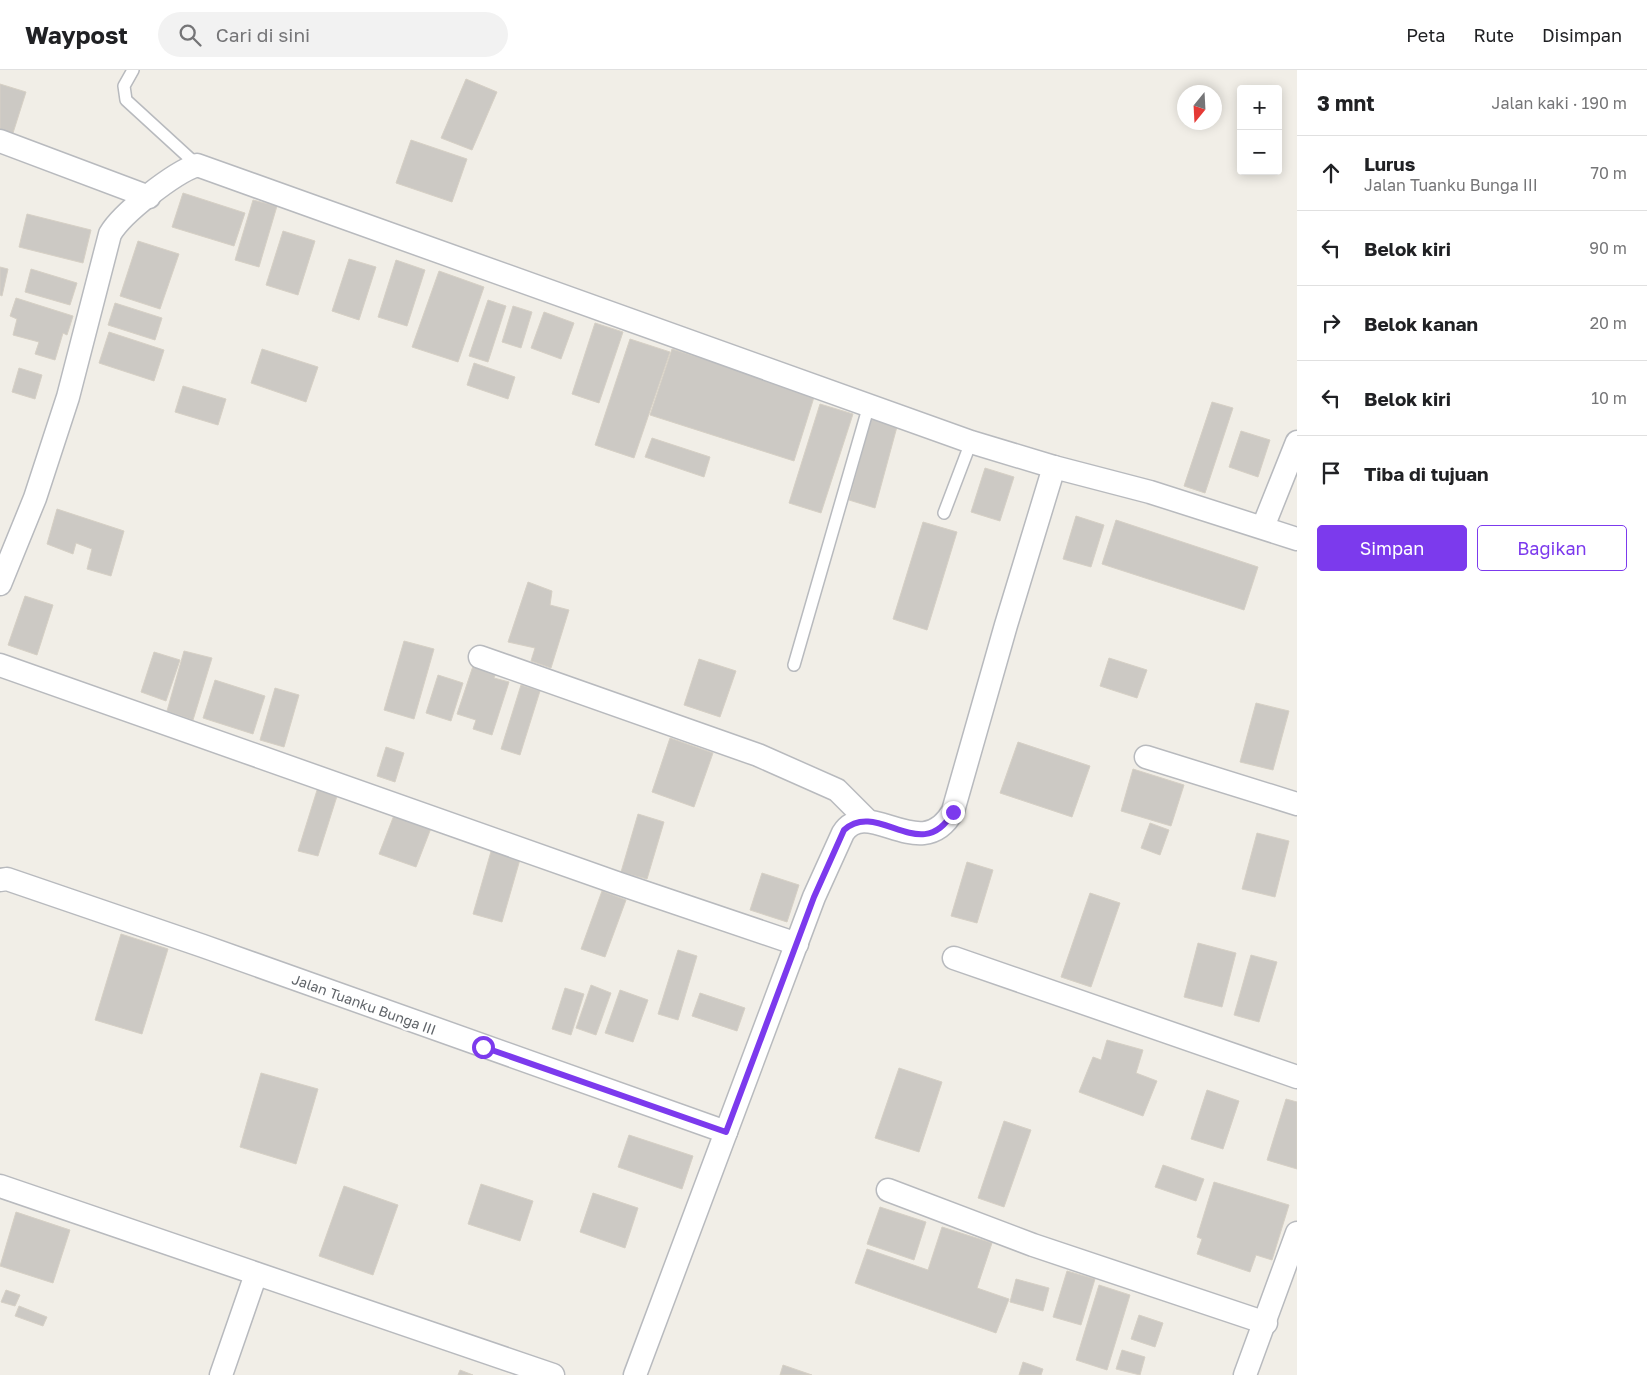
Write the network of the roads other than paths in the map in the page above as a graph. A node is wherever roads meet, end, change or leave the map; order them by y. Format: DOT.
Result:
graph roads {
  1 [pos="133,70"];
  2 [pos="0,141"];
  3 [pos="197,164"];
  4 [pos="149,197"];
  5 [pos="869,405"];
  6 [pos="971,442"];
  7 [pos="1297,442"];
  8 [pos="1054,467"];
  9 [pos="944,513"];
  10 [pos="1262,527"];
  11 [pos="1297,539"];
  12 [pos="0,584"];
  13 [pos="480,657"];
  14 [pos="0,665"];
  15 [pos="794,665"];
  16 [pos="1146,757"];
  17 [pos="1297,804"];
  18 [pos="867,820"];
  19 [pos="0,880"];
  20 [pos="797,944"];
  21 [pos="954,958"];
  22 [pos="1297,1077"];
  23 [pos="726,1132"];
  24 [pos="0,1186"];
  25 [pos="888,1190"];
  26 [pos="1297,1233"];
  27 [pos="256,1274"];
  28 [pos="1266,1323"];
  29 [pos="222,1375"];
  30 [pos="553,1375"];
  31 [pos="635,1375"];
  32 [pos="1246,1375"];
  1 -- 3 [label="lane"];
  2 -- 4 [label="street"];
  3 -- 4 [label="street"];
  3 -- 5 [label="street"];
  4 -- 12 [label="street"];
  5 -- 6 [label="street"];
  5 -- 15 [label="lane"];
  6 -- 8 [label="street"];
  6 -- 9 [label="lane"];
  7 -- 10 [label="street"];
  8 -- 10 [label="street"];
  8 -- 18 [label="street"];
  10 -- 11 [label="street"];
  13 -- 18 [label="street"];
  14 -- 20 [label="street"];
  16 -- 17 [label="street"];
  18 -- 20 [label="street"];
  19 -- 23 [label="street, Jalan Tuanku Bunga III"];
  20 -- 23 [label="street"];
  21 -- 22 [label="street"];
  23 -- 31 [label="street"];
  24 -- 27 [label="street"];
  25 -- 28 [label="street"];
  26 -- 28 [label="street"];
  27 -- 29 [label="street"];
  27 -- 30 [label="street"];
  28 -- 32 [label="street"];
}
